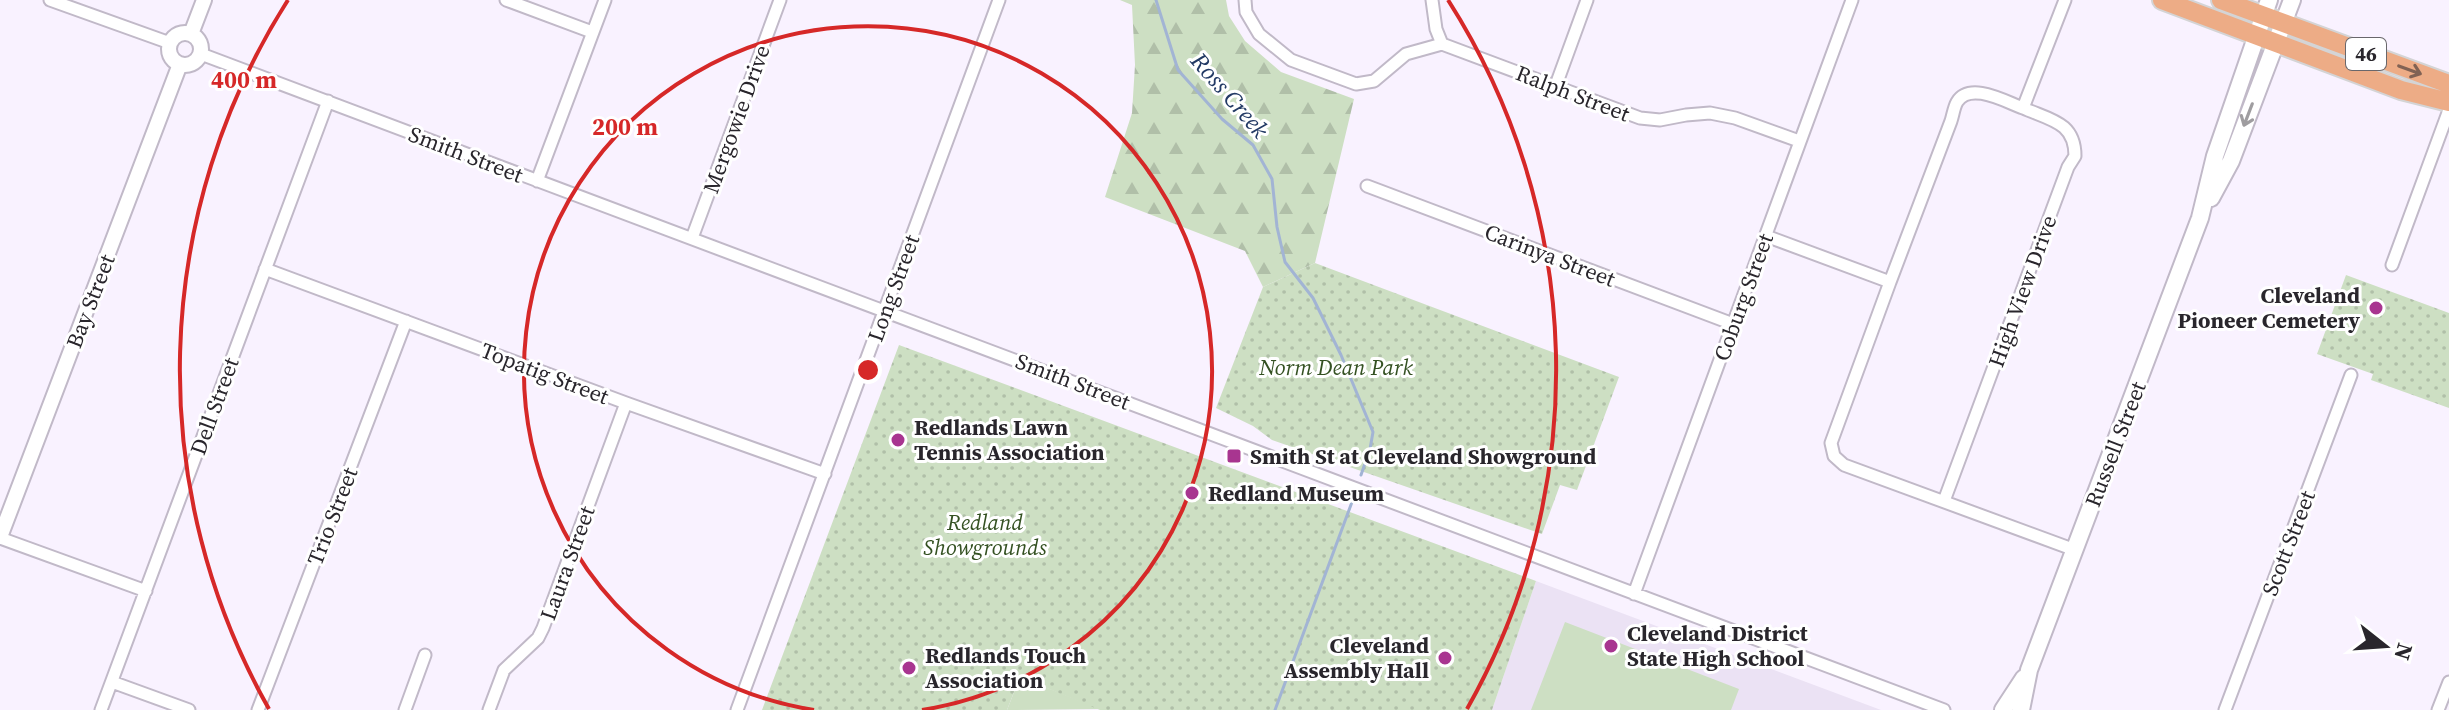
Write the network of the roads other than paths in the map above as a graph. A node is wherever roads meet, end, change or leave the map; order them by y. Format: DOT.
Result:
graph roads {
  1 [pos="204,0"];
  2 [pos="506,0"];
  3 [pos="605,0"];
  4 [pos="780,0"];
  5 [pos="999,0"];
  6 [pos="1245,0"];
  7 [pos="1432,0"];
  8 [pos="1587,0"];
  9 [pos="1852,0"];
  10 [pos="2065,0"];
  11 [pos="2162,0"];
  12 [pos="2221,0"];
  13 [pos="2292,0"];
  14 [pos="54,1"];
  15 [pos="2266,8"];
  16 [pos="2284,24"];
  17 [pos="592,32"];
  18 [pos="191,34"];
  19 [pos="2256,35"];
  20 [pos="2276,42"];
  21 [pos="170,43"];
  22 [pos="1442,44"];
  23 [pos="201,54"];
  24 [pos="180,64"];
  25 [pos="2449,84"];
  26 [pos="1556,85"];
  27 [pos="328,101"];
  28 [pos="2449,102"];
  29 [pos="2023,108"];
  30 [pos="2449,110"];
  31 [pos="1799,141"];
  32 [pos="537,181"];
  33 [pos="1367,186"];
  34 [pos="2200,218"];
  35 [pos="1766,236"];
  36 [pos="692,238"];
  37 [pos="2392,265"];
  38 [pos="265,269"];
  39 [pos="1890,282"];
  40 [pos="885,310"];
  41 [pos="406,321"];
  42 [pos="1733,324"];
  43 [pos="2351,375"];
  44 [pos="626,403"];
  45 [pos="825,474"];
  46 [pos="1944,501"];
  47 [pos="0,538"];
  48 [pos="2075,550"];
  49 [pos="146,591"];
  50 [pos="1634,594"];
  51 [pos="425,655"];
  52 [pos="2029,670"];
  53 [pos="112,682"];
  54 [pos="2449,682"];
  55 [pos="101,710"];
  56 [pos="189,710"];
  57 [pos="258,710"];
  58 [pos="405,710"];
  59 [pos="489,710"];
  60 [pos="737,710"];
  61 [pos="1944,710"];
  62 [pos="2003,710"];
  63 [pos="2021,710"];
  64 [pos="2225,710"];
  65 [pos="2438,710"];
  1 -- 18 [label="street"];
  2 -- 17 [label="street"];
  3 -- 17 [label="street"];
  4 -- 36 [label="street, Mergowie Drive"];
  5 -- 40 [label="street, Long Street"];
  6 -- 22 [label="street"];
  7 -- 22 [label="street"];
  8 -- 26 [label="street"];
  9 -- 31 [label="street, Coburg Street"];
  10 -- 29 [label="street"];
  11 -- 19 [label="main road, 46"];
  12 -- 15 [label="main road, 46"];
  13 -- 16 [label="main road, Russell Street"];
  14 -- 21 [label="street"];
  15 -- 16 [label="main road, 46"];
  15 -- 19 [label="main road, Russell Street"];
  16 -- 20 [label="main road, Russell Street"];
  16 -- 25 [label="main road, 46, one-way"];
  17 -- 32 [label="street"];
  18 -- 21 [label="street"];
  18 -- 23 [label="street"];
  19 -- 20 [label="main road, 46"];
  19 -- 34 [label="main road, Russell Street"];
  20 -- 28 [label="main road, 46"];
  20 -- 34 [label="main road, Russell Street, one-way"];
  21 -- 24 [label="street"];
  22 -- 26 [label="street, Ralph Street"];
  23 -- 24 [label="street"];
  23 -- 27 [label="street, Smith Street"];
  24 -- 47 [label="street, Bay Street"];
  26 -- 31 [label="street, Ralph Street"];
  27 -- 32 [label="street, Smith Street"];
  27 -- 38 [label="street, Dell Street"];
  29 -- 39 [label="street, High View Drive"];
  29 -- 46 [label="street, High View Drive"];
  30 -- 37 [label="street"];
  31 -- 35 [label="street, Coburg Street"];
  32 -- 36 [label="street, Smith Street"];
  33 -- 42 [label="street, Carinya Street"];
  34 -- 48 [label="main road, Russell Street"];
  35 -- 39 [label="street"];
  35 -- 42 [label="street, Coburg Street"];
  36 -- 40 [label="street, Smith Street"];
  38 -- 41 [label="street, Topatig Street"];
  38 -- 49 [label="street, Dell Street"];
  39 -- 46 [label="street, High View Drive"];
  40 -- 45 [label="street, Long Street"];
  40 -- 50 [label="street, Smith Street"];
  41 -- 44 [label="street, Topatig Street"];
  41 -- 57 [label="street, Trio Street"];
  42 -- 50 [label="street, Coburg Street"];
  43 -- 64 [label="street, Scott Street"];
  44 -- 45 [label="street, Topatig Street"];
  44 -- 59 [label="street, Laura Street"];
  45 -- 60 [label="street, Long Street"];
  46 -- 48 [label="street, High View Drive"];
  47 -- 49 [label="street"];
  48 -- 52 [label="main road, Russell Street"];
  49 -- 53 [label="street, Dell Street"];
  50 -- 61 [label="street, Smith Street"];
  51 -- 58 [label="street"];
  52 -- 62 [label="main road, Russell Street"];
  52 -- 63 [label="main road, Russell Street"];
  53 -- 55 [label="street, Dell Street"];
  53 -- 56 [label="street"];
  54 -- 65 [label="street"];
}
